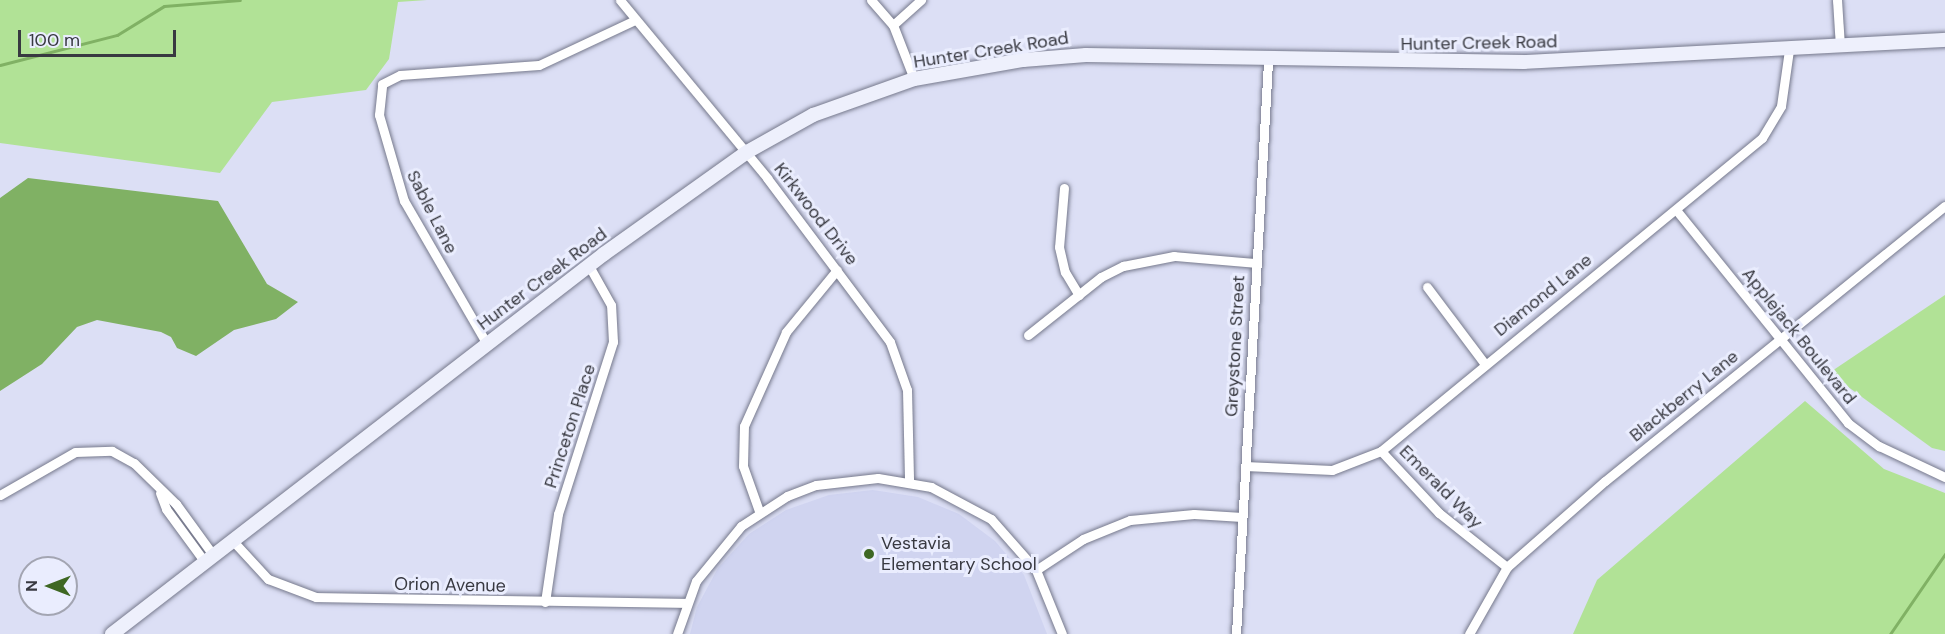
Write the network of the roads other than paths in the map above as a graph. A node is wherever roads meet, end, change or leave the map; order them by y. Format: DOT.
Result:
graph roads {
  1 [pos="620,0"];
  2 [pos="871,0"];
  3 [pos="921,0"];
  4 [pos="1837,0"];
  5 [pos="635,20"];
  6 [pos="893,25"];
  7 [pos="1945,40"];
  8 [pos="1840,46"];
  9 [pos="1789,50"];
  10 [pos="1268,61"];
  11 [pos="914,79"];
  12 [pos="747,152"];
  13 [pos="1064,188"];
  14 [pos="1945,206"];
  15 [pos="1677,211"];
  16 [pos="1256,263"];
  17 [pos="589,266"];
  18 [pos="837,270"];
  19 [pos="1427,287"];
  20 [pos="1079,295"];
  21 [pos="1028,335"];
  22 [pos="1780,339"];
  23 [pos="487,344"];
  24 [pos="1484,363"];
  25 [pos="1381,451"];
  26 [pos="1245,466"];
  27 [pos="1945,477"];
  28 [pos="909,482"];
  29 [pos="0,495"];
  30 [pos="759,511"];
  31 [pos="1242,517"];
  32 [pos="233,541"];
  33 [pos="209,558"];
  34 [pos="1507,567"];
  35 [pos="1036,570"];
  36 [pos="545,602"];
  37 [pos="687,603"];
  38 [pos="112,634"];
  39 [pos="677,634"];
  40 [pos="1062,634"];
  41 [pos="1236,634"];
  42 [pos="1469,634"];
  1 -- 5 [label="street, Kirkwood Drive"];
  2 -- 6 [label="street"];
  3 -- 6 [label="street"];
  4 -- 8 [label="street"];
  5 -- 12 [label="street, Kirkwood Drive"];
  5 -- 23 [label="street, Sable Lane"];
  6 -- 11 [label="street"];
  7 -- 8 [label="main road, Hunter Creek Road"];
  8 -- 9 [label="main road, Hunter Creek Road"];
  9 -- 10 [label="main road, Hunter Creek Road"];
  9 -- 15 [label="street, Diamond Lane"];
  10 -- 11 [label="main road, Hunter Creek Road"];
  10 -- 16 [label="street, Greystone Street"];
  11 -- 12 [label="main road, Hunter Creek Road"];
  12 -- 17 [label="main road, Hunter Creek Road"];
  12 -- 18 [label="street, Kirkwood Drive"];
  13 -- 20 [label="street"];
  14 -- 22 [label="street, Blackberry Lane"];
  15 -- 22 [label="street, Applejack Boulevard"];
  15 -- 24 [label="street, Diamond Lane"];
  16 -- 20 [label="street"];
  16 -- 26 [label="street, Greystone Street"];
  17 -- 23 [label="main road, Hunter Creek Road"];
  17 -- 36 [label="street, Princeton Place"];
  18 -- 28 [label="street, Kirkwood Drive"];
  18 -- 30 [label="street"];
  19 -- 24 [label="street"];
  20 -- 21 [label="street"];
  22 -- 27 [label="street, Applejack Boulevard"];
  22 -- 34 [label="street, Blackberry Lane"];
  23 -- 32 [label="main road, Hunter Creek Road"];
  24 -- 25 [label="street, Diamond Lane"];
  25 -- 26 [label="street, Diamond Lane"];
  25 -- 34 [label="street, Emerald Way"];
  26 -- 31 [label="street, Greystone Street"];
  28 -- 30 [label="street"];
  28 -- 35 [label="street"];
  29 -- 33 [label="street"];
  30 -- 37 [label="street"];
  31 -- 35 [label="street"];
  31 -- 41 [label="street, Greystone Street"];
  32 -- 33 [label="main road, Hunter Creek Road"];
  32 -- 36 [label="street, Orion Avenue"];
  33 -- 38 [label="main road, Hunter Creek Road"];
  34 -- 42 [label="street, Blackberry Lane"];
  35 -- 40 [label="street"];
  36 -- 37 [label="street, Orion Avenue"];
  37 -- 39 [label="street"];
}
